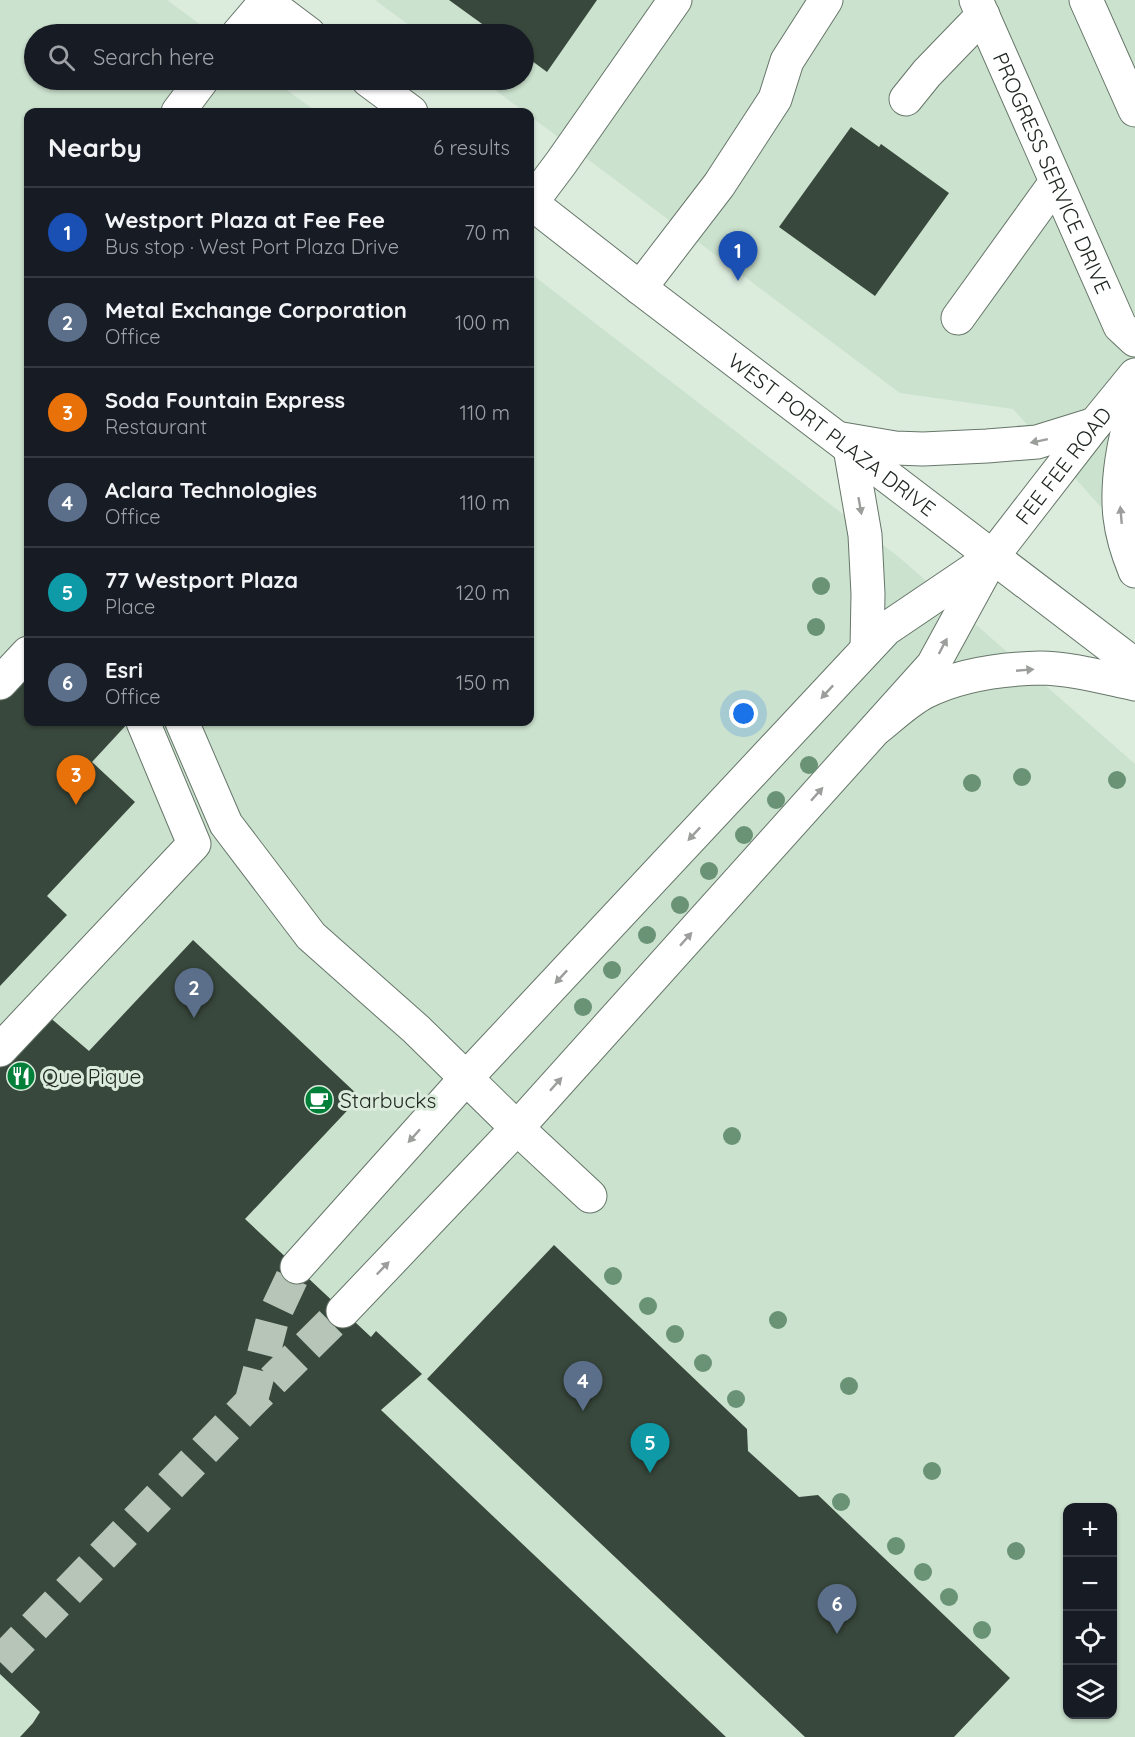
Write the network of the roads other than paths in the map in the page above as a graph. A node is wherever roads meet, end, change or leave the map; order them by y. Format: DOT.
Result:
graph roads {
  1 [pos="265,0"];
  2 [pos="675,0"];
  3 [pos="826,0"];
  4 [pos="1086,0"];
  5 [pos="979,8"];
  6 [pos="246,24"];
  7 [pos="296,24"];
  8 [pos="194,90"];
  9 [pos="381,90"];
  10 [pos="906,99"];
  11 [pos="181,108"];
  12 [pos="406,108"];
  13 [pos="1135,110"];
  14 [pos="1056,182"];
  15 [pos="534,198"];
  16 [pos="534,206"];
  17 [pos="640,288"];
  18 [pos="958,318"];
  19 [pos="1135,340"];
  20 [pos="1135,375"];
  21 [pos="1135,405"];
  22 [pos="1095,424"];
  23 [pos="843,443"];
  24 [pos="992,557"];
  25 [pos="1135,571"];
  26 [pos="867,649"];
  27 [pos="24,657"];
  28 [pos="1135,665"];
  29 [pos="0,683"];
  30 [pos="1135,684"];
  31 [pos="145,726"];
  32 [pos="185,726"];
  33 [pos="877,728"];
  34 [pos="0,1050"];
  35 [pos="467,1077"];
  36 [pos="517,1128"];
  37 [pos="590,1196"];
  38 [pos="297,1267"];
  39 [pos="343,1311"];
  1 -- 6 [label="main road"];
  1 -- 7 [label="main road"];
  2 -- 15 [label="main road"];
  3 -- 17 [label="main road"];
  4 -- 13 [label="main road"];
  5 -- 10 [label="main road"];
  5 -- 14 [label="main road, PROGRESS SERVICE DRIVE"];
  8 -- 11 [label="main road"];
  9 -- 12 [label="main road"];
  14 -- 18 [label="main road"];
  14 -- 19 [label="main road, PROGRESS SERVICE DRIVE"];
  16 -- 17 [label="main road, WEST PORT PLAZA DRIVE"];
  17 -- 23 [label="main road, WEST PORT PLAZA DRIVE"];
  20 -- 22 [label="main road, FEE FEE ROAD"];
  25 -- 21 [label="main road, one-way"];
  22 -- 23 [label="main road, one-way"];
  22 -- 24 [label="main road, FEE FEE ROAD"];
  23 -- 24 [label="main road, WEST PORT PLAZA DRIVE"];
  23 -- 26 [label="main road, one-way"];
  24 -- 26 [label="main road"];
  24 -- 28 [label="main road, WEST PORT PLAZA DRIVE"];
  33 -- 24 [label="main road, one-way"];
  26 -- 35 [label="main road, one-way"];
  27 -- 29 [label="main road"];
  33 -- 30 [label="main road, one-way"];
  31 -- 34 [label="main road"];
  32 -- 35 [label="main road"];
  36 -- 33 [label="main road, one-way"];
  35 -- 36 [label="main road"];
  35 -- 38 [label="main road, one-way"];
  36 -- 37 [label="main road"];
  39 -- 36 [label="main road, one-way"];
}
